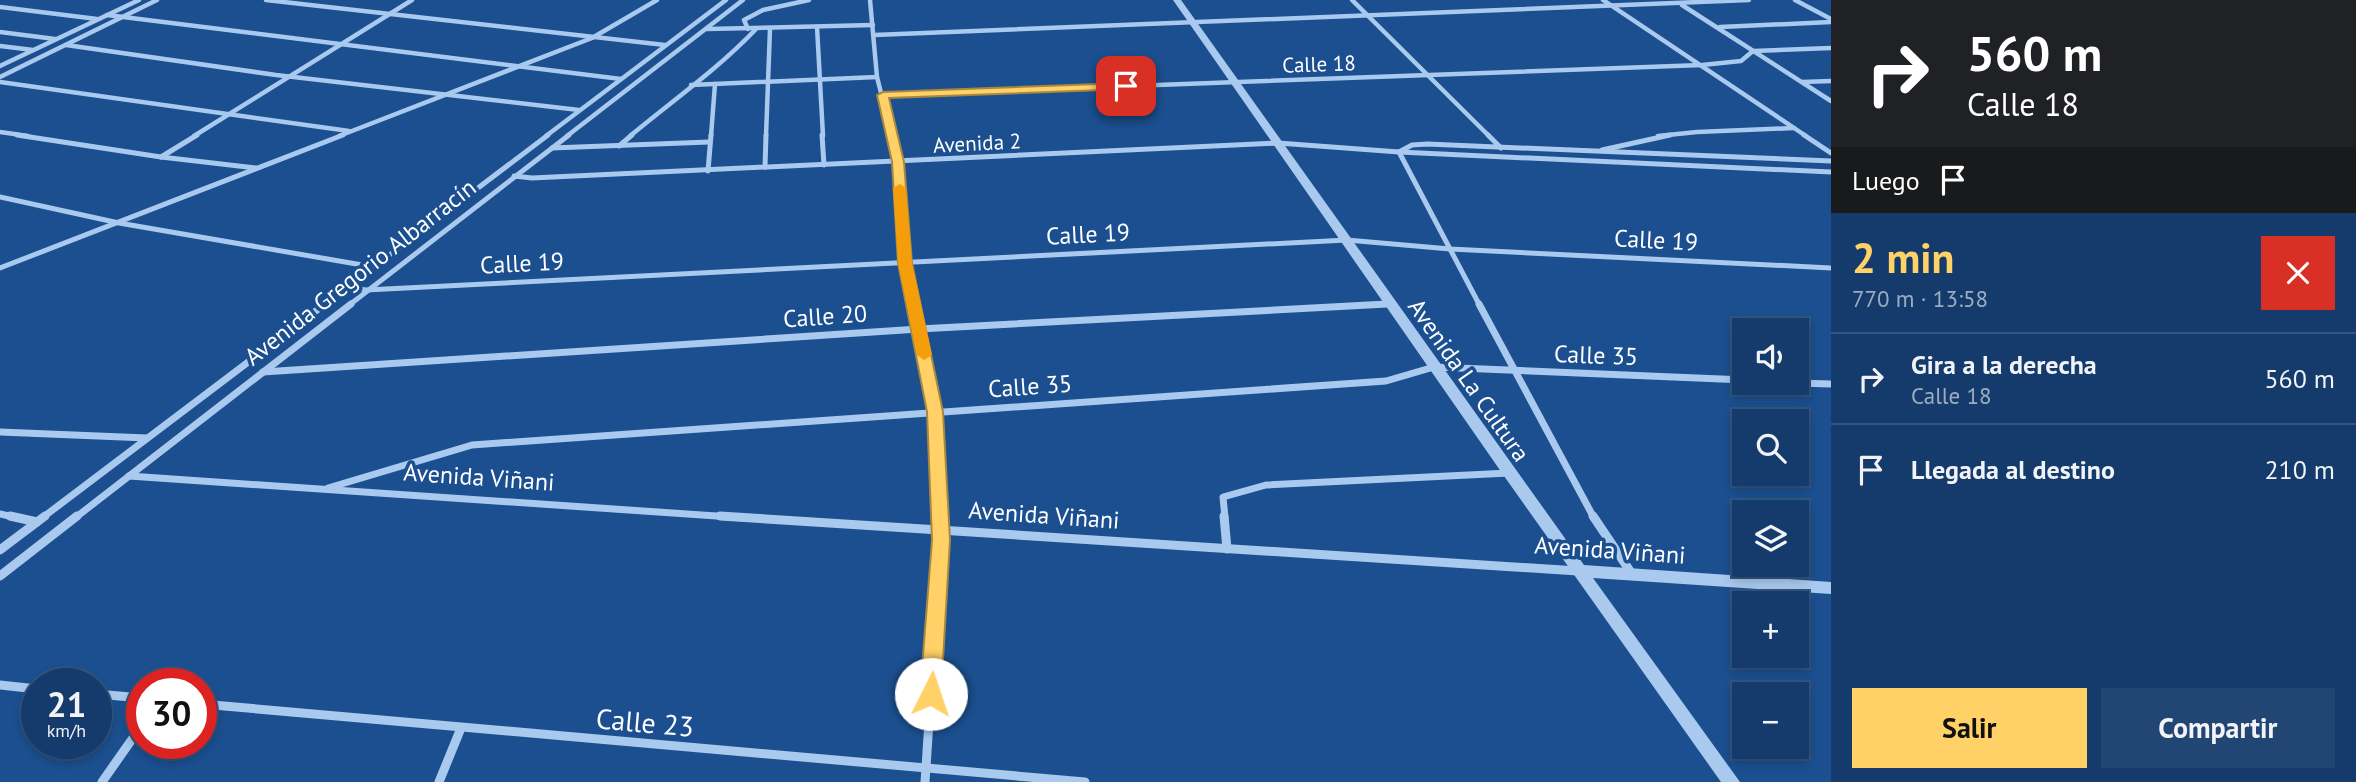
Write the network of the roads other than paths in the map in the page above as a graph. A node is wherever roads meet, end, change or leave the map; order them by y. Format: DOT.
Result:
graph roads {
  1 [pos="139,0"];
  2 [pos="157,0"];
  3 [pos="266,0"];
  4 [pos="412,0"];
  5 [pos="657,0"];
  6 [pos="726,0"];
  7 [pos="752,0"];
  8 [pos="809,0"];
  9 [pos="870,0"];
  10 [pos="1177,0"];
  11 [pos="1352,0"];
  12 [pos="1603,0"];
  13 [pos="1674,0"];
  14 [pos="1749,0"];
  15 [pos="1794,0"];
  16 [pos="741,2"];
  17 [pos="1680,4"];
  18 [pos="0,7"];
  19 [pos="1614,7"];
  20 [pos="390,14"];
  21 [pos="107,15"];
  22 [pos="123,17"];
  23 [pos="1370,17"];
  24 [pos="98,19"];
  25 [pos="1831,21"];
  26 [pos="1194,24"];
  27 [pos="873,25"];
  28 [pos="817,27"];
  29 [pos="1720,27"];
  30 [pos="706,29"];
  31 [pos="748,29"];
  32 [pos="756,29"];
  33 [pos="770,29"];
  34 [pos="0,32"];
  35 [pos="874,35"];
  36 [pos="592,37"];
  37 [pos="56,40"];
  38 [pos="340,44"];
  39 [pos="66,45"];
  40 [pos="666,45"];
  41 [pos="0,46"];
  42 [pos="1831,48"];
  43 [pos="33,50"];
  44 [pos="1753,51"];
  45 [pos="1702,65"];
  46 [pos="0,66"];
  47 [pos="516,66"];
  48 [pos="291,75"];
  49 [pos="1428,76"];
  50 [pos="877,77"];
  51 [pos="621,79"];
  52 [pos="820,79"];
  53 [pos="0,80"];
  54 [pos="1831,81"];
  55 [pos="768,82"];
  56 [pos="1802,82"];
  57 [pos="1234,83"];
  58 [pos="715,84"];
  59 [pos="691,85"];
  60 [pos="444,94"];
  61 [pos="883,95"];
  62 [pos="1831,101"];
  63 [pos="579,111"];
  64 [pos="229,115"];
  65 [pos="1795,128"];
  66 [pos="352,131"];
  67 [pos="0,132"];
  68 [pos="709,142"];
  69 [pos="1278,143"];
  70 [pos="619,146"];
  71 [pos="550,148"];
  72 [pos="1501,148"];
  73 [pos="1538,150"];
  74 [pos="1399,152"];
  75 [pos="1596,152"];
  76 [pos="1831,153"];
  77 [pos="162,157"];
  78 [pos="1521,157"];
  79 [pos="1831,161"];
  80 [pos="898,162"];
  81 [pos="824,165"];
  82 [pos="765,167"];
  83 [pos="258,168"];
  84 [pos="708,171"];
  85 [pos="1831,172"];
  86 [pos="514,176"];
  87 [pos="0,197"];
  88 [pos="119,223"];
  89 [pos="1347,240"];
  90 [pos="1450,249"];
  91 [pos="905,263"];
  92 [pos="374,267"];
  93 [pos="0,268"];
  94 [pos="1831,268"];
  95 [pos="347,287"];
  96 [pos="366,290"];
  97 [pos="1390,304"];
  98 [pos="919,329"];
  99 [pos="1434,367"];
  100 [pos="1515,371"];
  101 [pos="263,372"];
  102 [pos="1732,379"];
  103 [pos="1809,383"];
  104 [pos="1831,384"];
  105 [pos="935,412"];
  106 [pos="0,432"];
  107 [pos="148,438"];
  108 [pos="1509,474"];
  109 [pos="129,476"];
  110 [pos="323,489"];
  111 [pos="0,514"];
  112 [pos="37,522"];
  113 [pos="940,531"];
  114 [pos="1227,549"];
  115 [pos="0,550"];
  116 [pos="1579,571"];
  117 [pos="1632,574"];
  118 [pos="0,576"];
  119 [pos="1831,588"];
  120 [pos="0,685"];
  121 [pos="21,687"];
  122 [pos="217,705"];
  123 [pos="461,728"];
  124 [pos="126,748"];
  125 [pos="926,771"];
  126 [pos="102,782"];
  127 [pos="439,782"];
  128 [pos="925,782"];
  129 [pos="1085,782"];
  130 [pos="1731,782"];
  1 -- 21 [label="street"];
  2 -- 22 [label="street"];
  3 -- 20 [label="street"];
  4 -- 20 [label="street"];
  5 -- 36 [label="street"];
  6 -- 40 [label="street, Avenida Gregorio Albarracín"];
  7 -- 16 [label="street"];
  8 -- 31 [label="street"];
  9 -- 27 [label="street"];
  10 -- 26 [label="street, Avenida La Cultura"];
  11 -- 23 [label="street"];
  12 -- 19 [label="street"];
  13 -- 17 [label="street"];
  14 -- 17 [label="street"];
  15 -- 25 [label="street"];
  16 -- 30 [label="street, Avenida Gregorio Albarracín"];
  17 -- 19 [label="street"];
  17 -- 29 [label="street"];
  18 -- 24 [label="street"];
  19 -- 23 [label="street"];
  19 -- 45 [label="street"];
  20 -- 36 [label="street"];
  20 -- 38 [label="street"];
  21 -- 22 [label="street"];
  21 -- 24 [label="street"];
  22 -- 38 [label="street"];
  22 -- 39 [label="street"];
  23 -- 26 [label="street"];
  23 -- 49 [label="street"];
  24 -- 37 [label="street"];
  25 -- 29 [label="street"];
  26 -- 35 [label="street"];
  26 -- 57 [label="street, Avenida La Cultura"];
  27 -- 28 [label="street"];
  27 -- 35 [label="street"];
  28 -- 33 [label="street"];
  28 -- 52 [label="street"];
  29 -- 44 [label="street"];
  30 -- 31 [label="street"];
  30 -- 71 [label="street, Avenida Gregorio Albarracín"];
  31 -- 32 [label="street"];
  32 -- 33 [label="street"];
  32 -- 59 [label="street"];
  33 -- 55 [label="street"];
  34 -- 37 [label="street"];
  35 -- 50 [label="street"];
  36 -- 40 [label="street"];
  36 -- 47 [label="street"];
  37 -- 43 [label="street"];
  38 -- 47 [label="street"];
  38 -- 48 [label="street"];
  39 -- 48 [label="street"];
  39 -- 53 [label="street"];
  40 -- 51 [label="street, Avenida Gregorio Albarracín"];
  41 -- 43 [label="street"];
  42 -- 44 [label="street, Calle 18"];
  43 -- 46 [label="street"];
  44 -- 45 [label="street, Calle 18"];
  44 -- 56 [label="street"];
  45 -- 49 [label="street, Calle 18"];
  45 -- 65 [label="street"];
  47 -- 51 [label="street"];
  47 -- 60 [label="street"];
  48 -- 60 [label="street"];
  48 -- 64 [label="street"];
  49 -- 57 [label="street, Calle 18"];
  49 -- 72 [label="street"];
  50 -- 52 [label="street"];
  50 -- 61 [label="street"];
  51 -- 63 [label="street, Avenida Gregorio Albarracín"];
  52 -- 55 [label="street"];
  52 -- 81 [label="street"];
  53 -- 64 [label="street"];
  54 -- 56 [label="street"];
  55 -- 58 [label="street"];
  55 -- 82 [label="street"];
  56 -- 62 [label="street"];
  57 -- 61 [label="street, Calle 18"];
  57 -- 69 [label="street, Avenida La Cultura"];
  58 -- 59 [label="street"];
  58 -- 68 [label="street"];
  59 -- 70 [label="street"];
  60 -- 63 [label="street"];
  60 -- 66 [label="street"];
  61 -- 80 [label="street"];
  63 -- 92 [label="street, Avenida Gregorio Albarracín"];
  64 -- 66 [label="street"];
  64 -- 77 [label="street"];
  65 -- 75 [label="street"];
  65 -- 76 [label="street"];
  66 -- 83 [label="street"];
  67 -- 77 [label="street"];
  68 -- 70 [label="street"];
  68 -- 84 [label="street"];
  69 -- 74 [label="street, Avenida 2"];
  69 -- 80 [label="street, Avenida 2"];
  69 -- 89 [label="street, Avenida La Cultura"];
  70 -- 71 [label="street"];
  71 -- 86 [label="street, Avenida Gregorio Albarracín"];
  72 -- 73 [label="street, Avenida 2"];
  72 -- 74 [label="street, Avenida 2"];
  73 -- 75 [label="street, Avenida 2"];
  73 -- 78 [label="street"];
  74 -- 78 [label="street, Avenida 2"];
  74 -- 90 [label="street"];
  75 -- 79 [label="street, Avenida 2"];
  77 -- 83 [label="street"];
  78 -- 85 [label="street, Avenida 2"];
  80 -- 81 [label="street, Avenida 2"];
  80 -- 91 [label="street"];
  81 -- 82 [label="street, Avenida 2"];
  82 -- 84 [label="street, Avenida 2"];
  83 -- 88 [label="street"];
  84 -- 86 [label="street, Avenida 2"];
  86 -- 96 [label="street, Avenida Gregorio Albarracín"];
  87 -- 88 [label="street"];
  88 -- 92 [label="street"];
  88 -- 93 [label="street"];
  89 -- 90 [label="street, Calle 19"];
  89 -- 91 [label="street, Calle 19"];
  89 -- 97 [label="street, Avenida La Cultura"];
  90 -- 94 [label="street, Calle 19"];
  90 -- 100 [label="street"];
  91 -- 96 [label="street, Calle 19"];
  91 -- 98 [label="street"];
  92 -- 95 [label="street, Avenida Gregorio Albarracín"];
  95 -- 96 [label="street, Calle 19"];
  95 -- 107 [label="street, Avenida Gregorio Albarracín"];
  96 -- 101 [label="street, Avenida Gregorio Albarracín"];
  97 -- 98 [label="street, Calle 20"];
  97 -- 99 [label="street, Avenida La Cultura"];
  98 -- 101 [label="street, Calle 20"];
  98 -- 105 [label="street"];
  99 -- 100 [label="street, Calle 35"];
  99 -- 105 [label="street, Calle 35"];
  99 -- 108 [label="street, Avenida La Cultura"];
  100 -- 102 [label="street, Calle 35"];
  100 -- 117 [label="street"];
  101 -- 109 [label="street, Avenida Gregorio Albarracín"];
  103 -- 104 [label="street"];
  105 -- 110 [label="street, Calle 35"];
  105 -- 113 [label="street"];
  106 -- 107 [label="street"];
  107 -- 112 [label="street, Avenida Gregorio Albarracín"];
  108 -- 114 [label="street"];
  108 -- 116 [label="street, Avenida La Cultura"];
  109 -- 110 [label="street, Avenida Viñani"];
  109 -- 118 [label="street, Avenida Gregorio Albarracín"];
  110 -- 113 [label="street, Avenida Viñani"];
  111 -- 112 [label="street"];
  112 -- 115 [label="street, Avenida Gregorio Albarracín"];
  113 -- 114 [label="street, Avenida Viñani"];
  113 -- 125 [label="street"];
  114 -- 116 [label="street, Avenida Viñani"];
  116 -- 117 [label="street, Avenida Viñani"];
  116 -- 130 [label="street, Avenida La Cultura"];
  117 -- 119 [label="street, Avenida Viñani"];
  120 -- 121 [label="street"];
  122 -- 123 [label="street, Calle 23"];
  123 -- 125 [label="street, Calle 23"];
  123 -- 127 [label="street"];
  124 -- 126 [label="street"];
  125 -- 128 [label="street"];
  125 -- 129 [label="street, Calle 23"];
}
